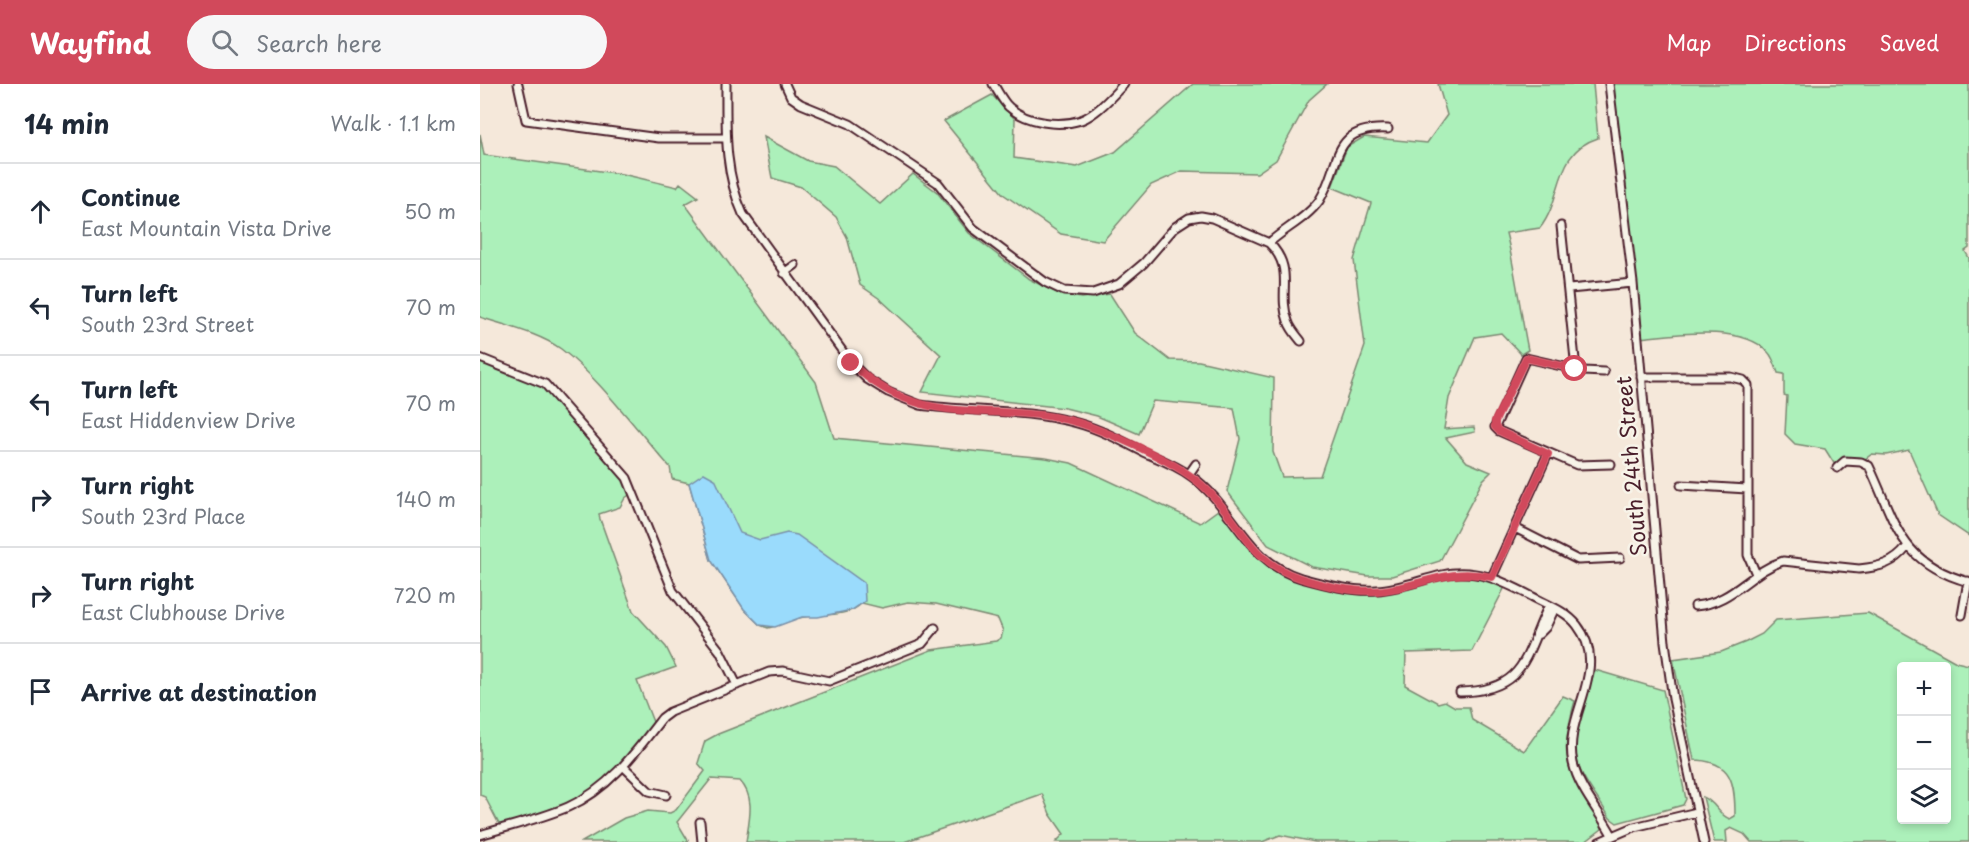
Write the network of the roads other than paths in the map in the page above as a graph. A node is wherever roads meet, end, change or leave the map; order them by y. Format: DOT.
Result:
graph roads {
  1 [pos="518,84"];
  2 [pos="726,84"];
  3 [pos="785,84"];
  4 [pos="993,84"];
  5 [pos="1124,84"];
  6 [pos="1610,84"];
  7 [pos="1388,129"];
  8 [pos="726,138"];
  9 [pos="1561,226"];
  10 [pos="1269,243"];
  11 [pos="795,265"];
  12 [pos="784,273"];
  13 [pos="1633,283"];
  14 [pos="1569,289"];
  15 [pos="1301,341"];
  16 [pos="480,358"];
  17 [pos="1575,369"];
  18 [pos="1604,372"];
  19 [pos="1641,377"];
  20 [pos="1548,454"];
  21 [pos="1196,464"];
  22 [pos="1611,464"];
  23 [pos="1837,468"];
  24 [pos="1189,474"];
  25 [pos="1681,485"];
  26 [pos="1747,489"];
  27 [pos="1515,528"];
  28 [pos="1907,547"];
  29 [pos="1620,558"];
  30 [pos="1756,574"];
  31 [pos="1492,577"];
  32 [pos="1969,581"];
  33 [pos="1695,606"];
  34 [pos="1552,607"];
  35 [pos="1962,615"];
  36 [pos="935,628"];
  37 [pos="737,685"];
  38 [pos="1460,692"];
  39 [pos="623,766"];
  40 [pos="666,795"];
  41 [pos="1697,812"];
  42 [pos="700,822"];
  43 [pos="480,835"];
  44 [pos="1612,835"];
  45 [pos="702,842"];
  46 [pos="1599,842"];
  47 [pos="1704,842"];
  1 -- 8 [label="street"];
  2 -- 8 [label="street"];
  3 -- 10 [label="street"];
  4 -- 5 [label="street"];
  6 -- 13 [label="street, South 24th Street"];
  7 -- 10 [label="street"];
  8 -- 12 [label="street"];
  9 -- 14 [label="street"];
  10 -- 15 [label="street"];
  11 -- 12 [label="street"];
  12 -- 24 [label="street"];
  13 -- 14 [label="street"];
  13 -- 19 [label="street, South 24th Street"];
  14 -- 17 [label="street"];
  16 -- 37 [label="street"];
  17 -- 18 [label="street"];
  17 -- 20 [label="street"];
  19 -- 26 [label="street"];
  19 -- 41 [label="street, South 24th Street"];
  20 -- 22 [label="street"];
  20 -- 27 [label="street"];
  21 -- 24 [label="street"];
  23 -- 28 [label="street"];
  24 -- 31 [label="street"];
  25 -- 26 [label="street"];
  26 -- 30 [label="street"];
  27 -- 29 [label="street"];
  27 -- 31 [label="street"];
  28 -- 30 [label="street"];
  28 -- 32 [label="street"];
  30 -- 33 [label="street"];
  31 -- 34 [label="street"];
  32 -- 35 [label="street"];
  34 -- 38 [label="street"];
  34 -- 44 [label="street"];
  36 -- 37 [label="street"];
  37 -- 39 [label="street"];
  39 -- 40 [label="street"];
  39 -- 43 [label="street"];
  41 -- 44 [label="street"];
  41 -- 47 [label="street, South 24th Street"];
  42 -- 45 [label="street"];
  44 -- 46 [label="street"];
}
